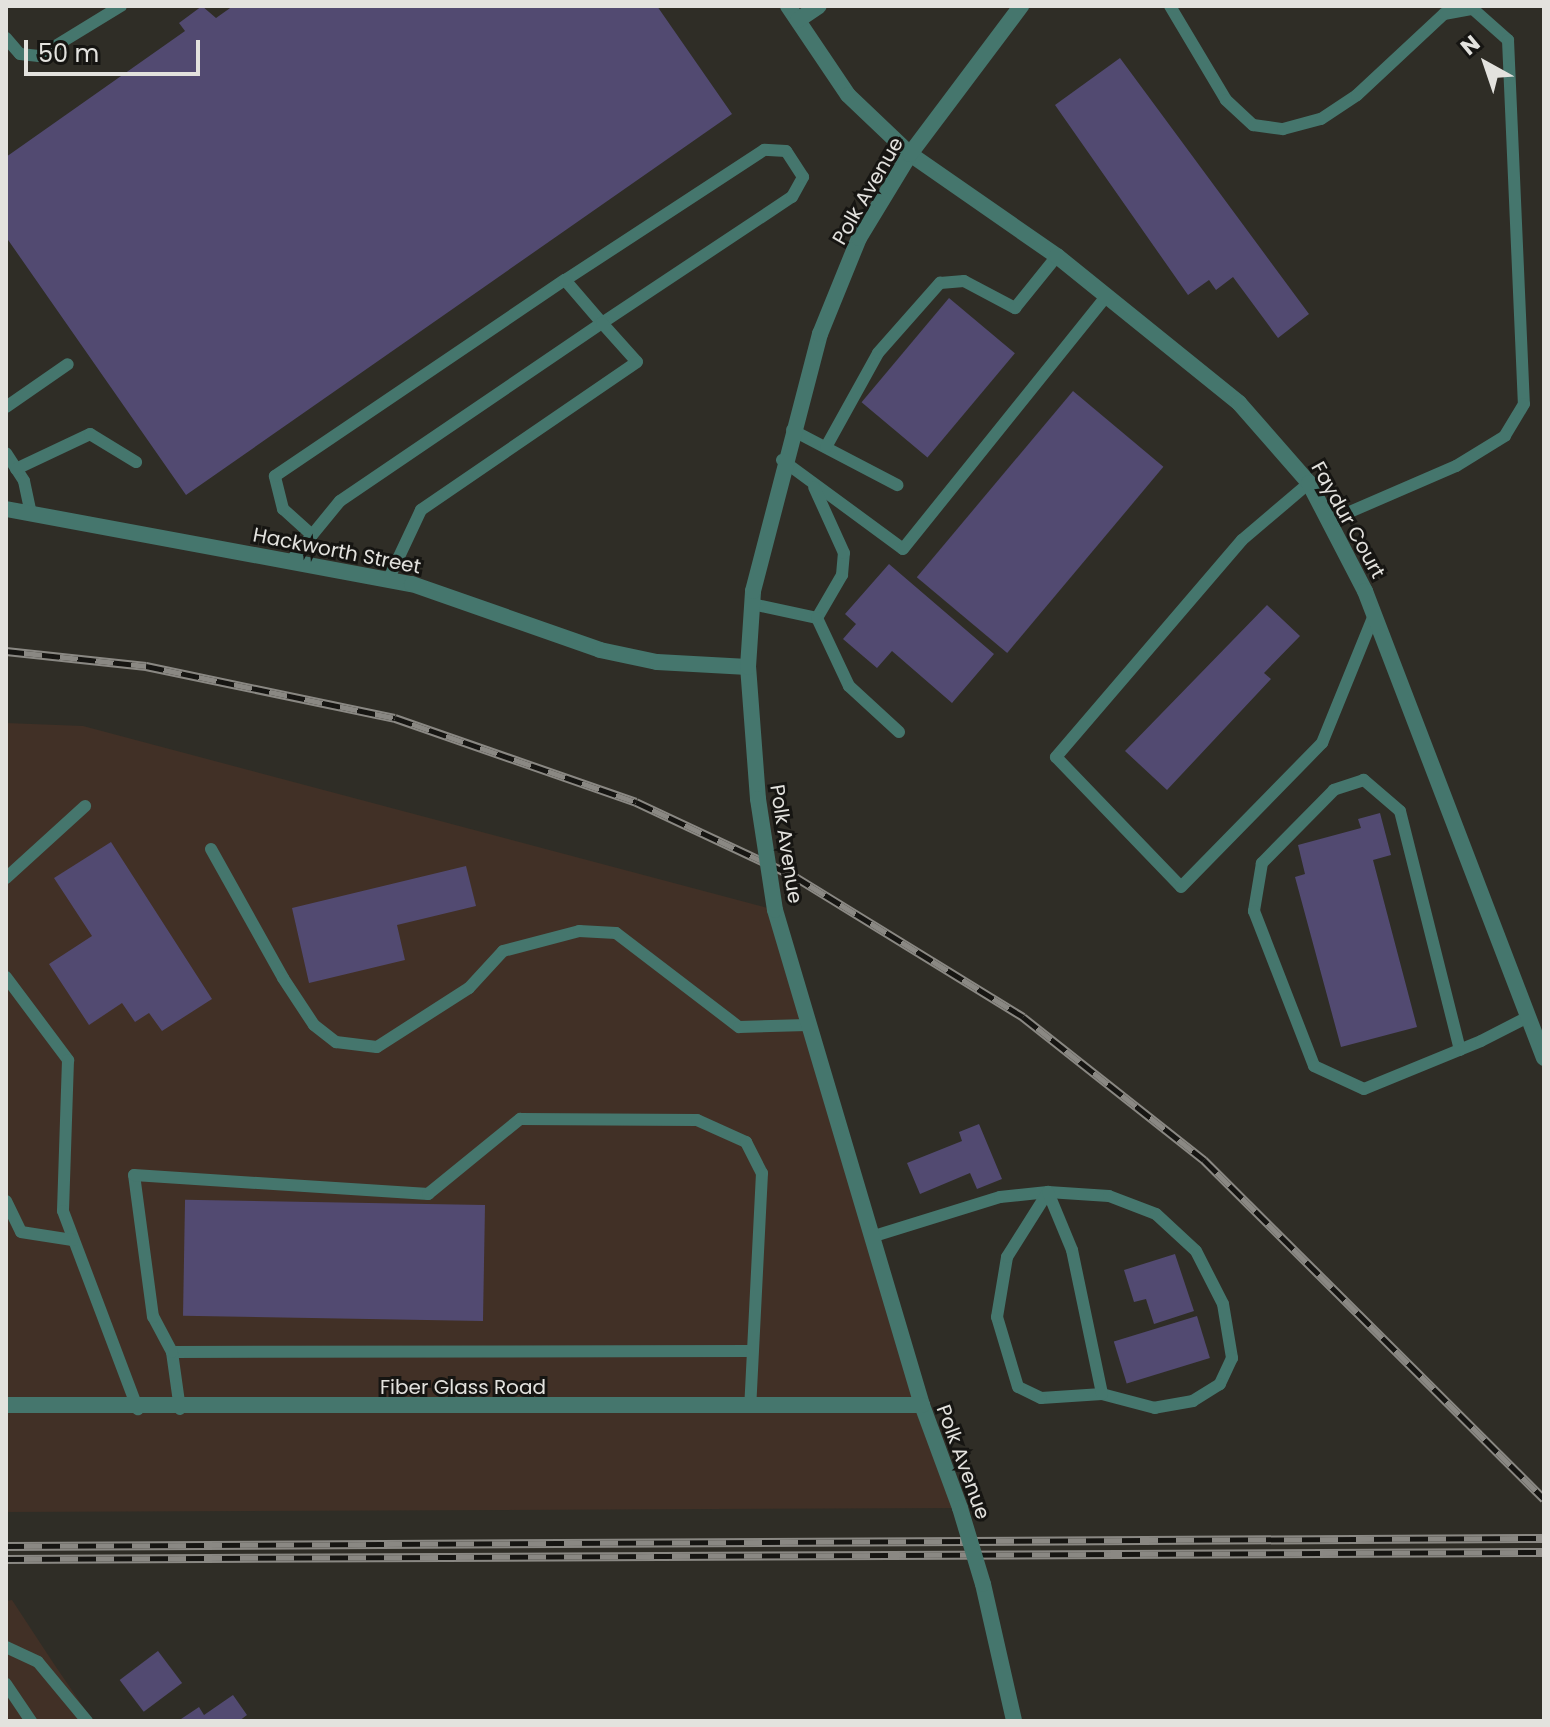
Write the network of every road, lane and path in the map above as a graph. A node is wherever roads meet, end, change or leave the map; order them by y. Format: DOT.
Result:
graph roads {
  1 [pos="121,6"];
  2 [pos="788,6"];
  3 [pos="819,6"];
  4 [pos="1021,6"];
  5 [pos="1170,6"];
  6 [pos="798,20"];
  7 [pos="6,38"];
  8 [pos="910,154"];
  9 [pos="1057,256"];
  10 [pos="565,280"];
  11 [pos="1107,295"];
  12 [pos="602,323"];
  13 [pos="68,364"];
  14 [pos="6,407"];
  15 [pos="792,430"];
  16 [pos="826,447"];
  17 [pos="6,453"];
  18 [pos="782,460"];
  19 [pos="136,462"];
  20 [pos="16,469"];
  21 [pos="1309,483"];
  22 [pos="813,484"];
  23 [pos="897,485"];
  24 [pos="6,509"];
  25 [pos="31,514"];
  26 [pos="1329,521"];
  27 [pos="312,535"];
  28 [pos="290,562"];
  29 [pos="388,580"];
  30 [pos="752,604"];
  31 [pos="1374,615"];
  32 [pos="817,618"];
  33 [pos="748,667"];
  34 [pos="899,732"];
  35 [pos="85,806"];
  36 [pos="211,849"];
  37 [pos="6,878"];
  38 [pos="6,977"];
  39 [pos="1528,1017"];
  40 [pos="807,1025"];
  41 [pos="1460,1050"];
  42 [pos="1544,1058"];
  43 [pos="1048,1192"];
  44 [pos="6,1201"];
  45 [pos="871,1237"];
  46 [pos="72,1240"];
  47 [pos="752,1351"];
  48 [pos="172,1352"];
  49 [pos="1102,1394"];
  50 [pos="6,1405"];
  51 [pos="922,1405"];
  52 [pos="750,1406"];
  53 [pos="138,1409"];
  54 [pos="180,1409"];
  55 [pos="6,1647"];
  56 [pos="6,1684"];
  57 [pos="31,1721"];
  58 [pos="87,1721"];
  59 [pos="1014,1721"];
  1 -- 7 [label="lane"];
  2 -- 6 [label="street, Faydur Court"];
  3 -- 6 [label="street"];
  4 -- 8 [label="street, Polk Avenue"];
  5 -- 26 [label="lane"];
  6 -- 8 [label="street, Faydur Court"];
  8 -- 9 [label="street, Faydur Court"];
  8 -- 15 [label="street, Polk Avenue"];
  9 -- 11 [label="street, Faydur Court"];
  9 -- 16 [label="lane"];
  10 -- 12 [label="lane"];
  10 -- 12 [label="lane"];
  10 -- 27 [label="lane"];
  11 -- 21 [label="street, Faydur Court"];
  11 -- 22 [label="lane"];
  12 -- 27 [label="lane"];
  12 -- 29 [label="lane"];
  13 -- 14 [label="lane"];
  15 -- 16 [label="lane"];
  15 -- 18 [label="street, Polk Avenue"];
  16 -- 23 [label="lane"];
  17 -- 20 [label="lane"];
  18 -- 22 [label="lane"];
  18 -- 30 [label="street, Polk Avenue"];
  19 -- 20 [label="lane"];
  20 -- 25 [label="lane"];
  21 -- 26 [label="street, Faydur Court"];
  21 -- 31 [label="lane"];
  22 -- 32 [label="lane"];
  24 -- 25 [label="street, Hackworth Street"];
  25 -- 28 [label="street, Hackworth Street"];
  26 -- 31 [label="street, Faydur Court"];
  27 -- 28 [label="lane"];
  28 -- 29 [label="street, Hackworth Street"];
  29 -- 33 [label="street, Hackworth Street"];
  30 -- 32 [label="lane"];
  30 -- 33 [label="street, Polk Avenue"];
  31 -- 39 [label="street, Faydur Court"];
  32 -- 34 [label="lane"];
  33 -- 40 [label="street, Polk Avenue, bridge"];
  35 -- 37 [label="lane"];
  36 -- 40 [label="lane"];
  38 -- 46 [label="lane"];
  39 -- 41 [label="lane"];
  39 -- 42 [label="street, Faydur Court"];
  40 -- 45 [label="street, Polk Avenue"];
  41 -- 41 [label="lane"];
  43 -- 45 [label="lane"];
  43 -- 49 [label="lane"];
  43 -- 49 [label="lane"];
  43 -- 49 [label="lane"];
  44 -- 46 [label="lane"];
  45 -- 51 [label="street, Polk Avenue"];
  46 -- 53 [label="lane"];
  47 -- 48 [label="lane"];
  47 -- 48 [label="lane"];
  47 -- 52 [label="lane"];
  48 -- 54 [label="lane"];
  50 -- 53 [label="street, Fiber Glass Road"];
  51 -- 52 [label="street, Fiber Glass Road"];
  51 -- 59 [label="street, Polk Avenue, bridge"];
  52 -- 54 [label="street, Fiber Glass Road"];
  53 -- 54 [label="street, Fiber Glass Road"];
  55 -- 58 [label="lane"];
  56 -- 57 [label="lane"];
}
